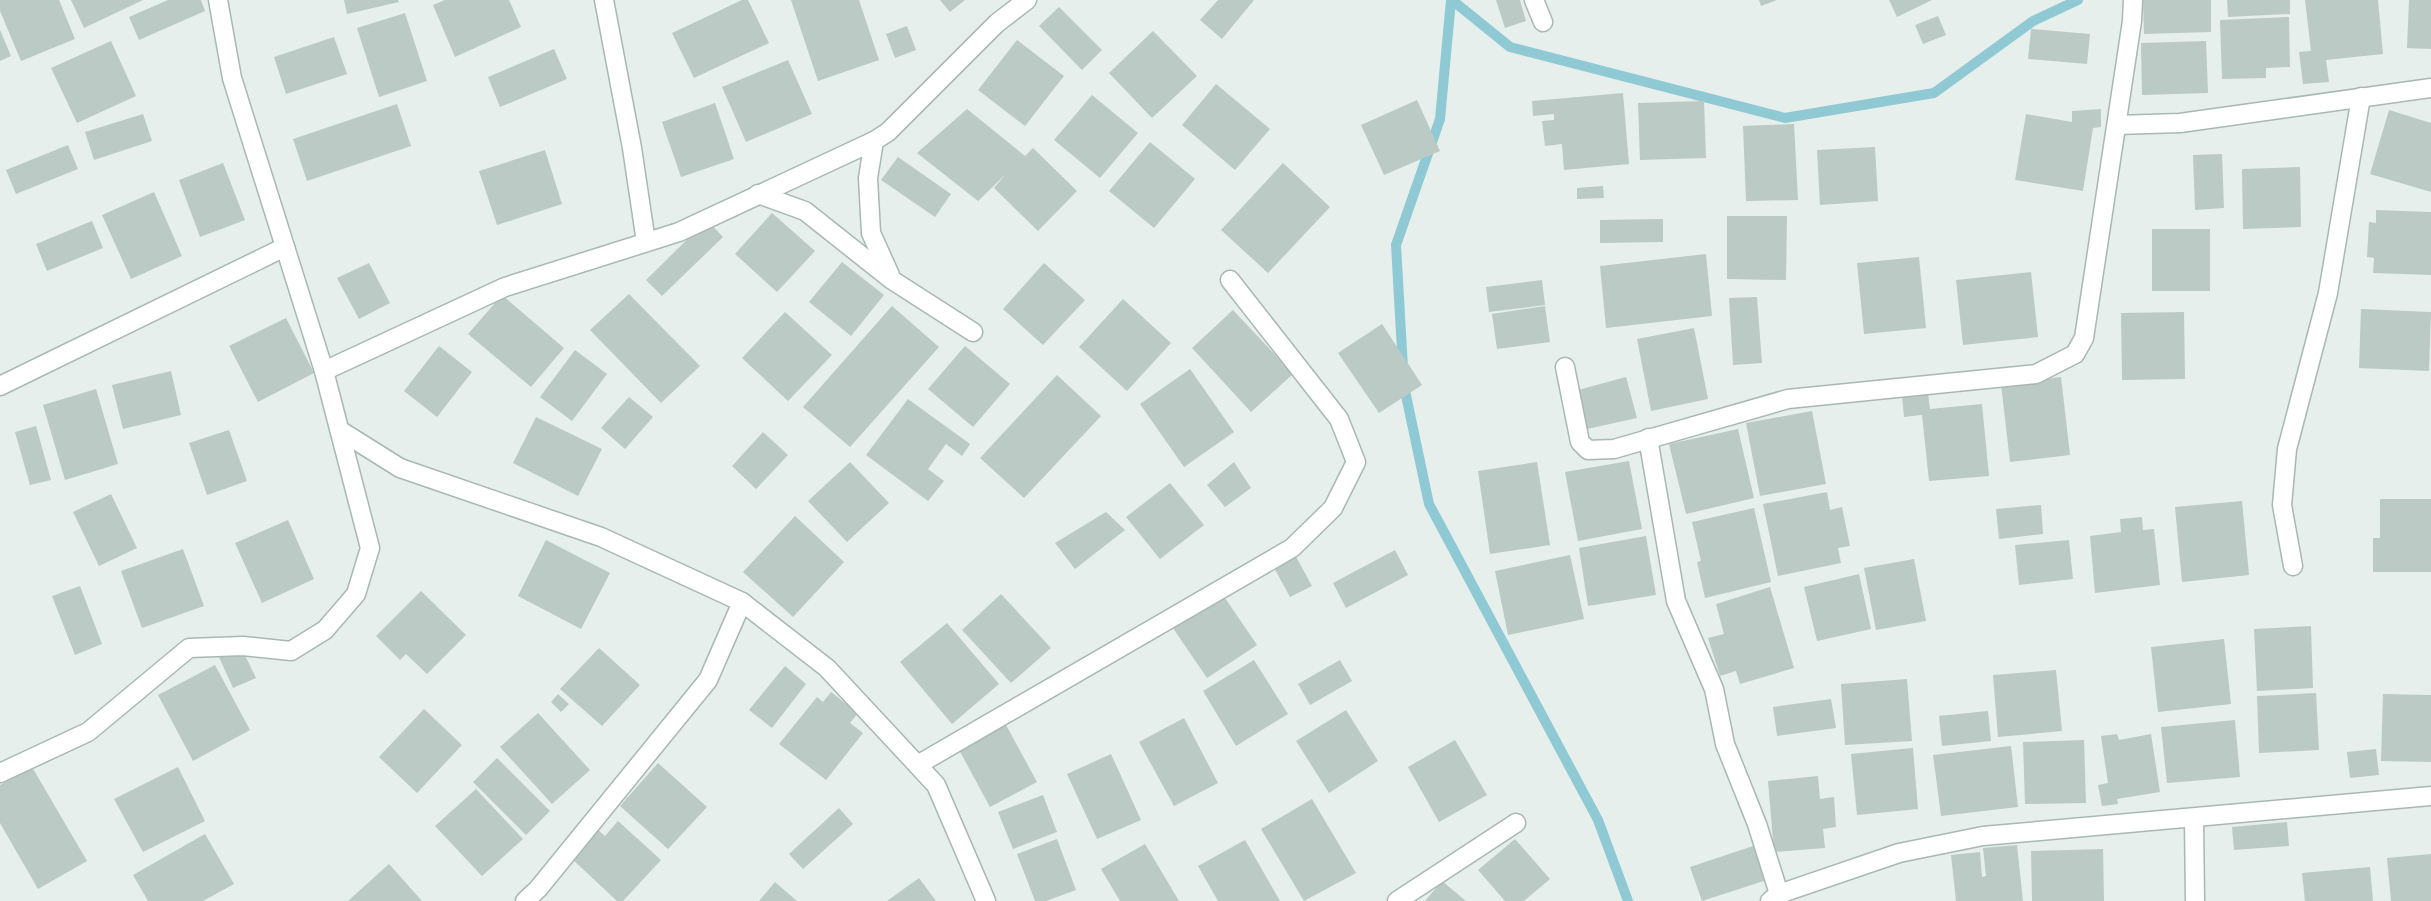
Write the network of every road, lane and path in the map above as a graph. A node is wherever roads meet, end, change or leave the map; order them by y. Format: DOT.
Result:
graph roads {
  1 [pos="218,0"];
  2 [pos="604,0"];
  3 [pos="1027,0"];
  4 [pos="1534,0"];
  5 [pos="2133,0"];
  6 [pos="1543,22"];
  7 [pos="2431,88"];
  8 [pos="2361,97"];
  9 [pos="2117,125"];
  10 [pos="874,141"];
  11 [pos="758,194"];
  12 [pos="646,242"];
  13 [pos="285,247"];
  14 [pos="892,280"];
  15 [pos="1230,280"];
  16 [pos="973,332"];
  17 [pos="1565,367"];
  18 [pos="324,371"];
  19 [pos="0,386"];
  20 [pos="341,431"];
  21 [pos="1648,438"];
  22 [pos="2293,566"];
  23 [pos="742,602"];
  24 [pos="919,764"];
  25 [pos="0,773"];
  26 [pos="2431,796"];
  27 [pos="2194,818"];
  28 [pos="1516,823"];
  29 [pos="538,897"];
  30 [pos="1774,898"];
  31 [pos="986,901"];
  32 [pos="1397,901"];
  33 [pos="2195,901"];
  1 -- 13 [label="street"];
  2 -- 12 [label="street"];
  3 -- 10 [label="street"];
  4 -- 6 [label="street"];
  5 -- 9 [label="street"];
  7 -- 8 [label="street"];
  8 -- 9 [label="street"];
  8 -- 22 [label="street"];
  9 -- 21 [label="street"];
  10 -- 11 [label="street"];
  10 -- 14 [label="street"];
  11 -- 12 [label="street"];
  11 -- 14 [label="street"];
  12 -- 18 [label="street"];
  13 -- 18 [label="street"];
  13 -- 19 [label="street"];
  14 -- 16 [label="street"];
  15 -- 24 [label="street"];
  17 -- 21 [label="street"];
  18 -- 20 [label="street"];
  20 -- 23 [label="street"];
  20 -- 25 [label="street"];
  21 -- 30 [label="street"];
  23 -- 24 [label="street"];
  23 -- 29 [label="street"];
  24 -- 31 [label="street"];
  26 -- 27 [label="street"];
  27 -- 30 [label="street"];
  27 -- 33 [label="street"];
  28 -- 32 [label="street"];
}
